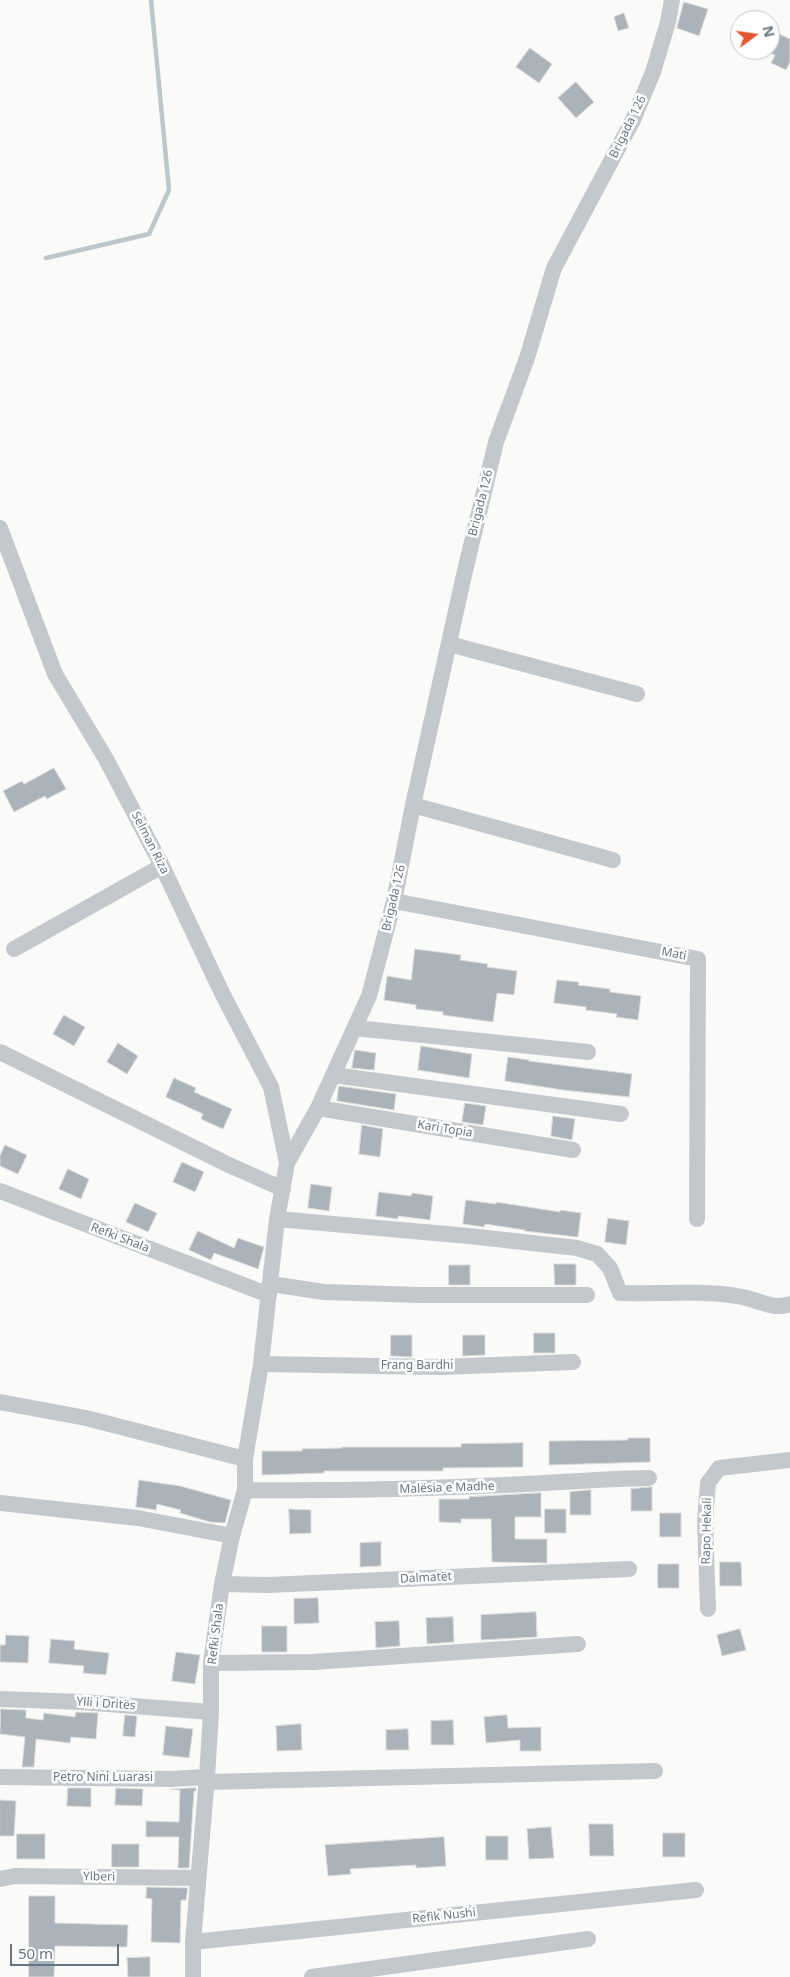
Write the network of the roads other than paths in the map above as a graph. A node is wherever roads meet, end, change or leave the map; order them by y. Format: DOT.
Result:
graph roads {
  1 [pos="672,0"];
  2 [pos="0,528"];
  3 [pos="449,644"];
  4 [pos="637,694"];
  5 [pos="413,804"];
  6 [pos="613,860"];
  7 [pos="162,866"];
  8 [pos="394,901"];
  9 [pos="14,949"];
  10 [pos="355,1028"];
  11 [pos="0,1052"];
  12 [pos="588,1052"];
  13 [pos="333,1075"];
  14 [pos="318,1108"];
  15 [pos="620,1114"];
  16 [pos="573,1150"];
  17 [pos="287,1163"];
  18 [pos="282,1190"];
  19 [pos="0,1191"];
  20 [pos="278,1219"];
  21 [pos="697,1219"];
  22 [pos="270,1290"];
  23 [pos="587,1295"];
  24 [pos="790,1304"];
  25 [pos="573,1362"];
  26 [pos="261,1364"];
  27 [pos="0,1402"];
  28 [pos="245,1459"];
  29 [pos="790,1460"];
  30 [pos="649,1478"];
  31 [pos="245,1490"];
  32 [pos="0,1503"];
  33 [pos="232,1536"];
  34 [pos="629,1569"];
  35 [pos="222,1584"];
  36 [pos="708,1609"];
  37 [pos="578,1644"];
  38 [pos="211,1663"];
  39 [pos="0,1699"];
  40 [pos="211,1712"];
  41 [pos="655,1771"];
  42 [pos="0,1777"];
  43 [pos="207,1779"];
  44 [pos="198,1878"];
  45 [pos="0,1879"];
  46 [pos="696,1890"];
  47 [pos="588,1939"];
  48 [pos="193,1942"];
  49 [pos="194,1977"];
  50 [pos="312,1977"];
  1 -- 3 [label="street, Brigada 126"];
  2 -- 7 [label="street, Selman Riza"];
  3 -- 4 [label="street"];
  3 -- 5 [label="street, Brigada 126"];
  5 -- 6 [label="street"];
  5 -- 8 [label="street, Brigada 126"];
  7 -- 9 [label="street"];
  7 -- 17 [label="street, Selman Riza"];
  8 -- 10 [label="street, Brigada 126"];
  8 -- 21 [label="street, Mati"];
  10 -- 12 [label="street"];
  10 -- 13 [label="street, Brigada 126"];
  11 -- 18 [label="street"];
  13 -- 14 [label="street, Brigada 126"];
  13 -- 15 [label="street"];
  14 -- 16 [label="street, Kari Topia"];
  14 -- 17 [label="street, Brigada 126"];
  17 -- 18 [label="street, Refki Shala"];
  18 -- 20 [label="street, Refki Shala"];
  19 -- 22 [label="street, Refki Shala"];
  20 -- 22 [label="street, Refki Shala"];
  20 -- 24 [label="street"];
  22 -- 23 [label="street"];
  22 -- 26 [label="street, Refki Shala"];
  25 -- 26 [label="street, Frang Bardhi"];
  26 -- 28 [label="street, Refki Shala"];
  27 -- 28 [label="street"];
  28 -- 31 [label="street, Refki Shala"];
  29 -- 36 [label="street, Rapo Hekali"];
  30 -- 31 [label="street, Malësia e Madhe"];
  31 -- 33 [label="street, Refki Shala"];
  32 -- 33 [label="street"];
  33 -- 35 [label="street, Refki Shala"];
  34 -- 35 [label="street, Dalmatët"];
  35 -- 38 [label="street, Refki Shala"];
  37 -- 38 [label="street"];
  38 -- 40 [label="street, Refki Shala"];
  39 -- 40 [label="street, Ylli i Dritës"];
  40 -- 43 [label="street, Refki Shala"];
  41 -- 43 [label="street, Petro Nini Luarasi"];
  42 -- 43 [label="street, Petro Nini Luarasi"];
  43 -- 44 [label="street, Refki Shala"];
  44 -- 45 [label="street, Ylberi"];
  44 -- 48 [label="street, Refki Shala"];
  46 -- 48 [label="street, Refik Nushi"];
  47 -- 50 [label="street"];
  48 -- 49 [label="street, Refki Shala"];
}
